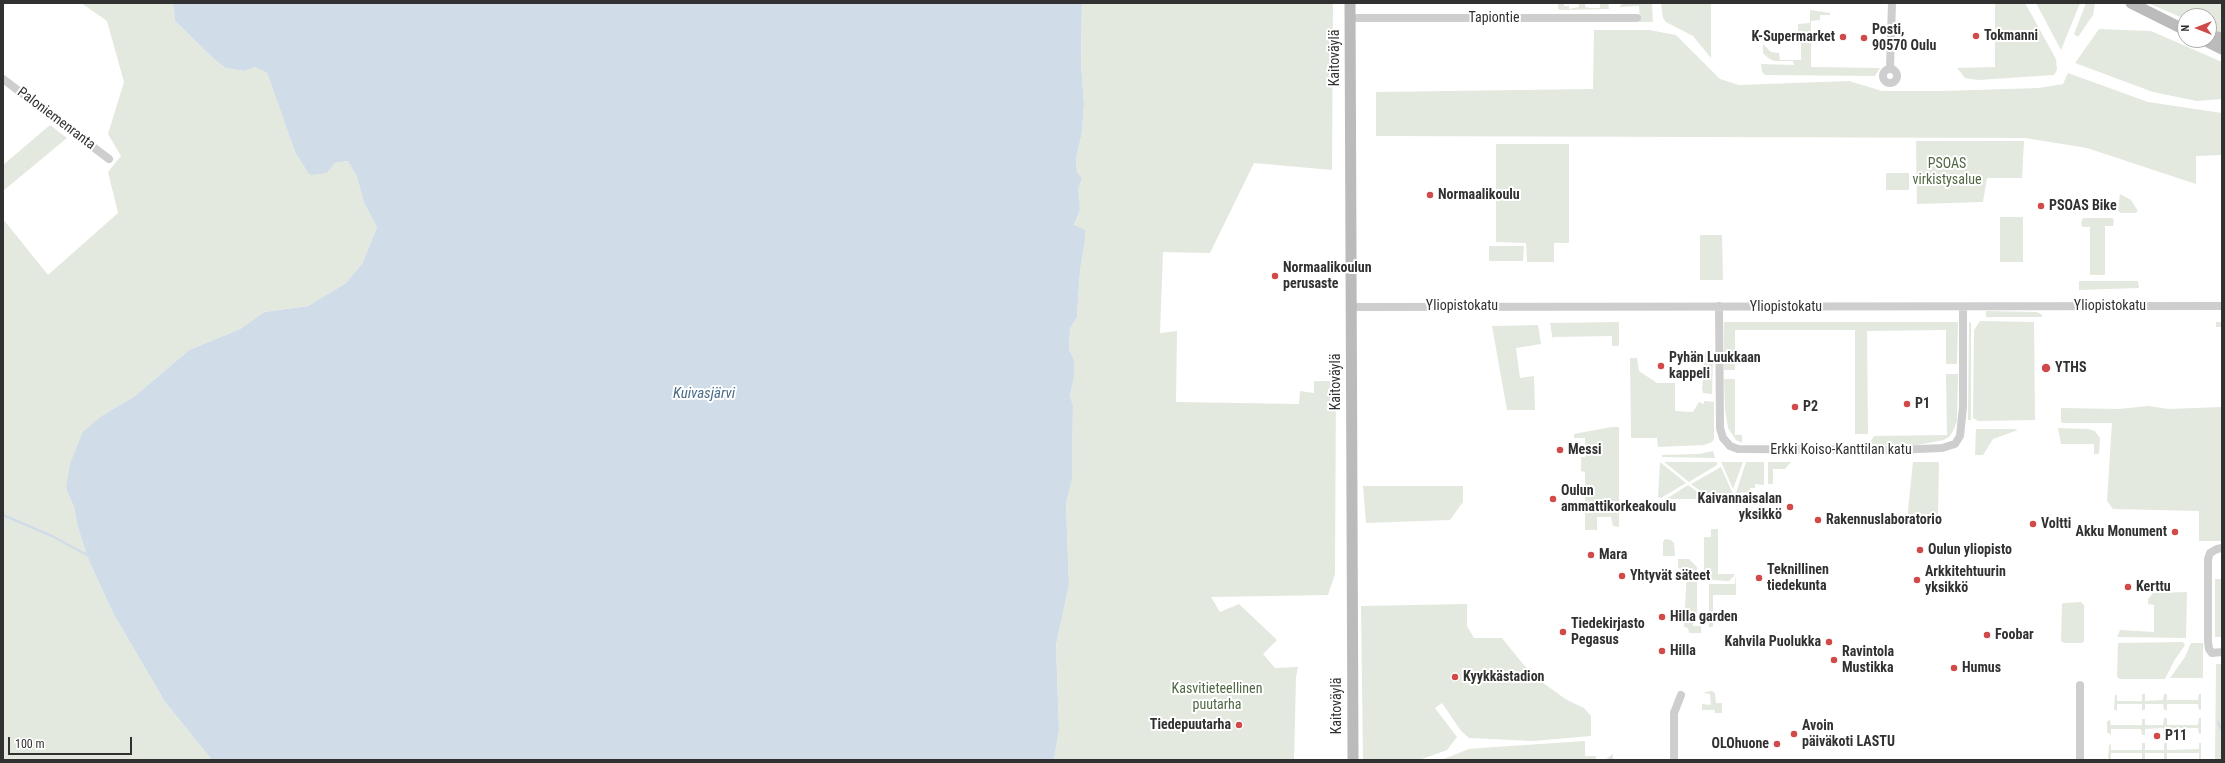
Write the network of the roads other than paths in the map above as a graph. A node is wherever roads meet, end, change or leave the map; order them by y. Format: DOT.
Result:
graph roads {
  1 [pos="1350,3"];
  2 [pos="1892,3"];
  3 [pos="2131,3"];
  4 [pos="1350,18"];
  5 [pos="1637,18"];
  6 [pos="2177,26"];
  7 [pos="1890,69"];
  8 [pos="3,79"];
  9 [pos="109,159"];
  10 [pos="1719,306"];
  11 [pos="1963,306"];
  12 [pos="2222,306"];
  13 [pos="1350,307"];
  14 [pos="2222,548"];
  15 [pos="2222,652"];
  16 [pos="2080,685"];
  17 [pos="1681,695"];
  18 [pos="1353,760"];
  19 [pos="1674,760"];
  20 [pos="2080,760"];
  1 -- 4 [label="street, Kaitoväylä"];
  2 -- 7 [label="street"];
  3 -- 6 [label="street"];
  4 -- 5 [label="street, Tapiontie"];
  4 -- 13 [label="street, Kaitoväylä"];
  8 -- 9 [label="street, Paloniemenranta"];
  10 -- 11 [label="street, Yliopistokatu"];
  10 -- 11 [label="street, Erkki Koiso-Kanttilan katu"];
  10 -- 13 [label="street, Yliopistokatu"];
  11 -- 12 [label="street, Yliopistokatu"];
  13 -- 18 [label="street, Kaitoväylä"];
  14 -- 15 [label="street"];
  16 -- 20 [label="street"];
  17 -- 19 [label="street"];
}
